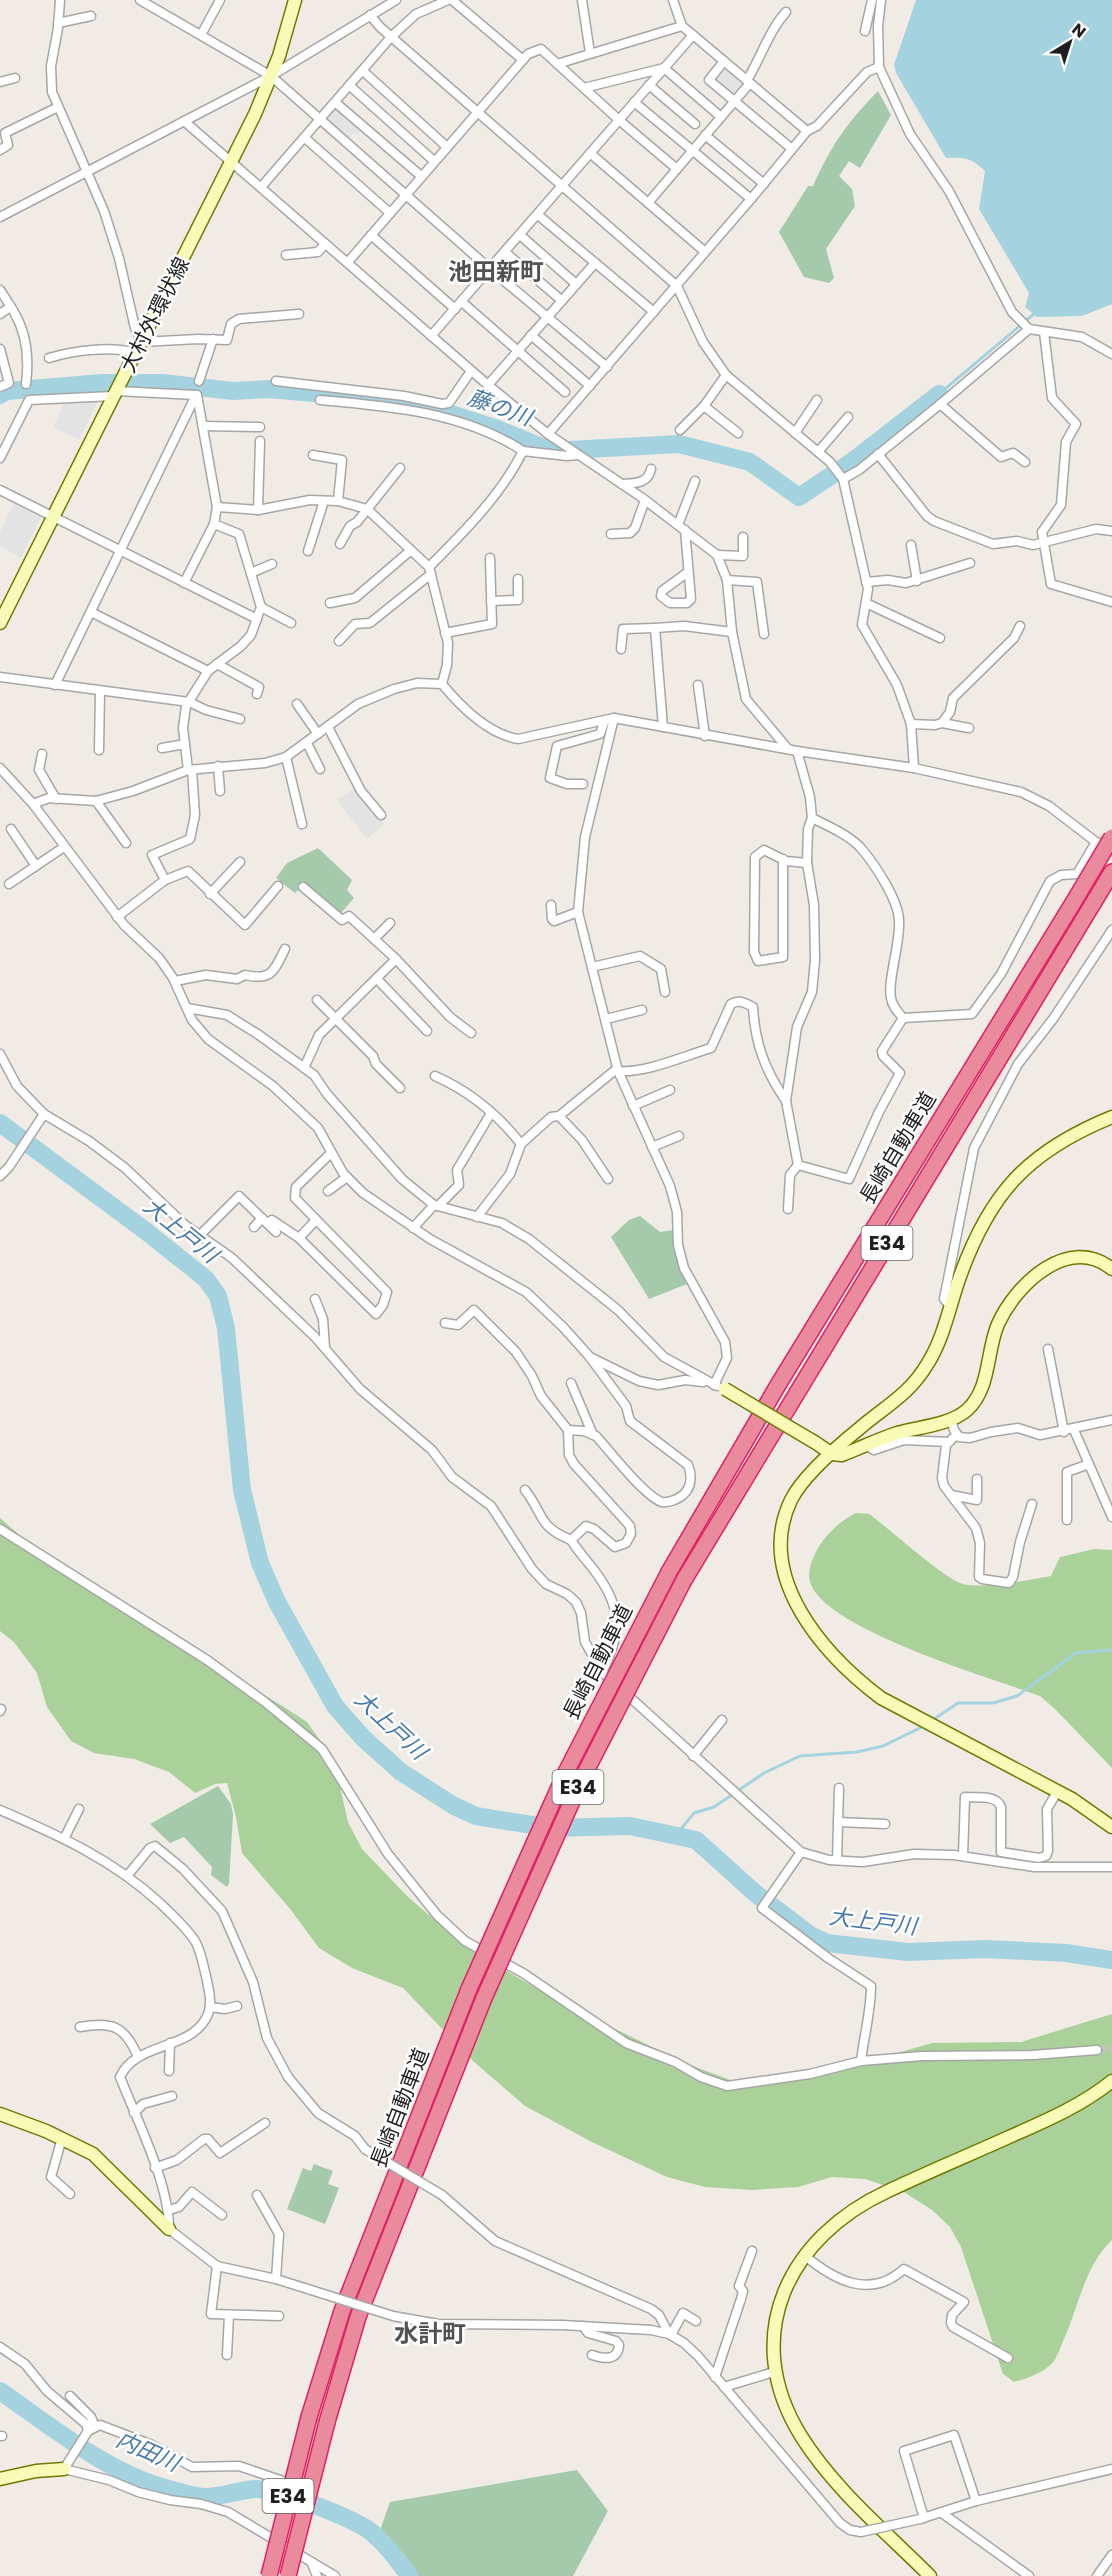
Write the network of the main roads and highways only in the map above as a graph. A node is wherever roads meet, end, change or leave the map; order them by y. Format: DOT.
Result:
graph roads {
  1 [pos="1112,837"];
  2 [pos="1112,872"];
  3 [pos="269,2576"];
  4 [pos="288,2576"];
  1 -- 3 [label="highway, 長崎自動車道 / E34, bridge"];
  2 -- 4 [label="highway, 長崎自動車道 / E34, bridge"];
}
